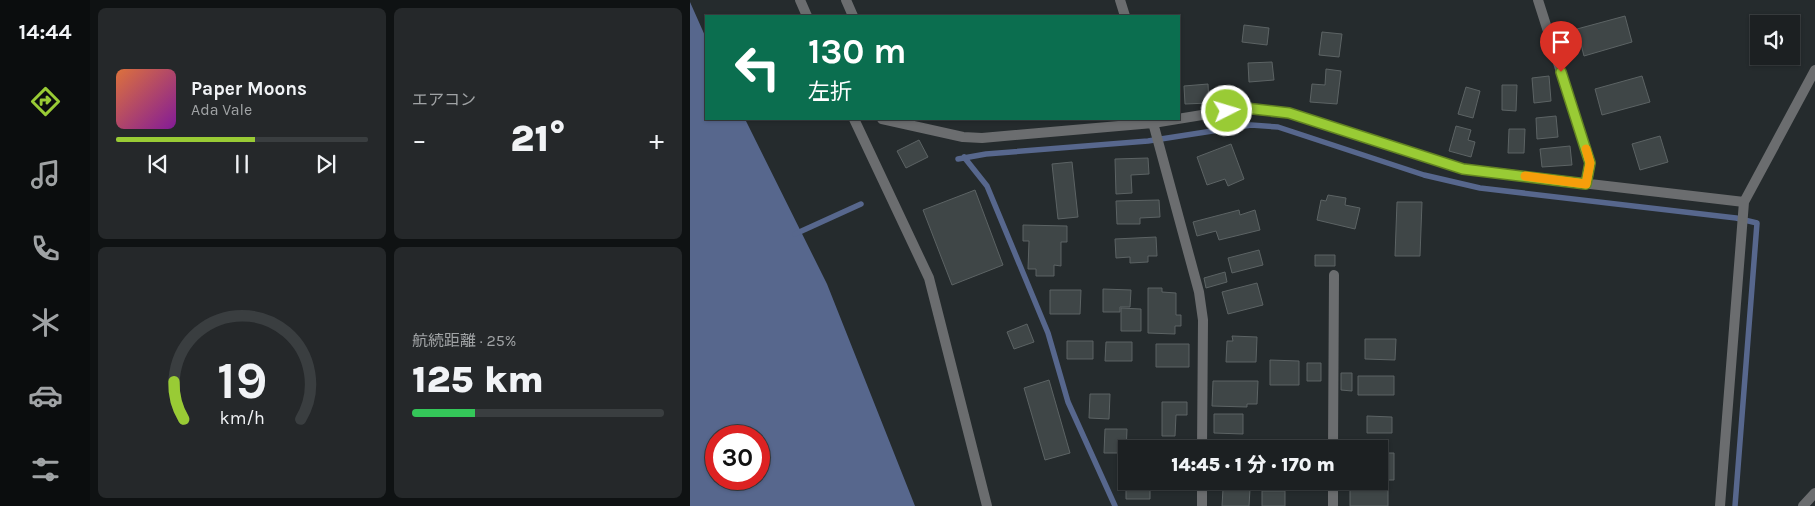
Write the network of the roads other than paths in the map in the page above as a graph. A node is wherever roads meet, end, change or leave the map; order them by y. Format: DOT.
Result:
graph roads {
  1 [pos="800,0"];
  2 [pos="846,0"];
  3 [pos="1120,0"];
  4 [pos="1538,0"];
  5 [pos="807,15"];
  6 [pos="853,15"];
  7 [pos="1125,15"];
  8 [pos="1815,70"];
  9 [pos="1180,117"];
  10 [pos="854,120"];
  11 [pos="901,121"];
  12 [pos="1152,121"];
  13 [pos="1586,184"];
  14 [pos="1743,204"];
  15 [pos="1334,275"];
  16 [pos="1202,440"];
  17 [pos="1333,440"];
  18 [pos="1202,490"];
  19 [pos="1333,490"];
  20 [pos="1815,493"];
  21 [pos="987,506"];
  22 [pos="1202,506"];
  23 [pos="1333,506"];
  24 [pos="1720,506"];
  25 [pos="1803,506"];
  1 -- 5 [label="street"];
  2 -- 6 [label="street"];
  3 -- 7 [label="street"];
  4 -- 13 [label="street"];
  8 -- 14 [label="street"];
  9 -- 13 [label="street"];
  10 -- 21 [label="street"];
  11 -- 12 [label="street"];
  12 -- 16 [label="street"];
  13 -- 14 [label="street"];
  14 -- 24 [label="street"];
  15 -- 17 [label="street"];
  18 -- 22 [label="street"];
  19 -- 23 [label="street"];
  20 -- 25 [label="street"];
}
